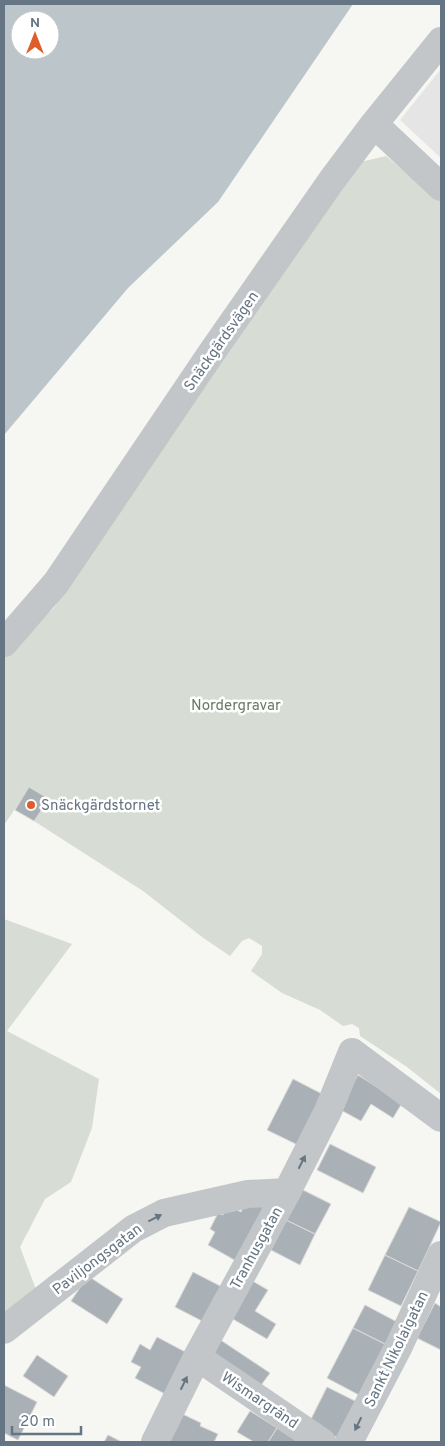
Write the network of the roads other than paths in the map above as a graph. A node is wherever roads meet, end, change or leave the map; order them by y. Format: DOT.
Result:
graph roads {
  1 [pos="441,42"];
  2 [pos="374,124"];
  3 [pos="441,186"];
  4 [pos="4,643"];
  5 [pos="441,1118"];
  6 [pos="287,1192"];
  7 [pos="441,1255"];
  8 [pos="4,1330"];
  9 [pos="197,1357"];
  10 [pos="155,1442"];
  11 [pos="322,1442"];
  12 [pos="349,1442"];
  1 -- 2 [label="street, Snäckgärdsvägen"];
  2 -- 3 [label="street"];
  2 -- 4 [label="street, Snäckgärdsvägen"];
  6 -- 5 [label="street, Tranhusgatan, one-way"];
  8 -- 6 [label="street, Paviljongsgatan, one-way"];
  6 -- 9 [label="street, Tranhusgatan"];
  7 -- 12 [label="street, Sankt Nikolaigatan, one-way"];
  10 -- 9 [label="street, Tranhusgatan, one-way"];
  9 -- 11 [label="street, Wismargränd"];
}
